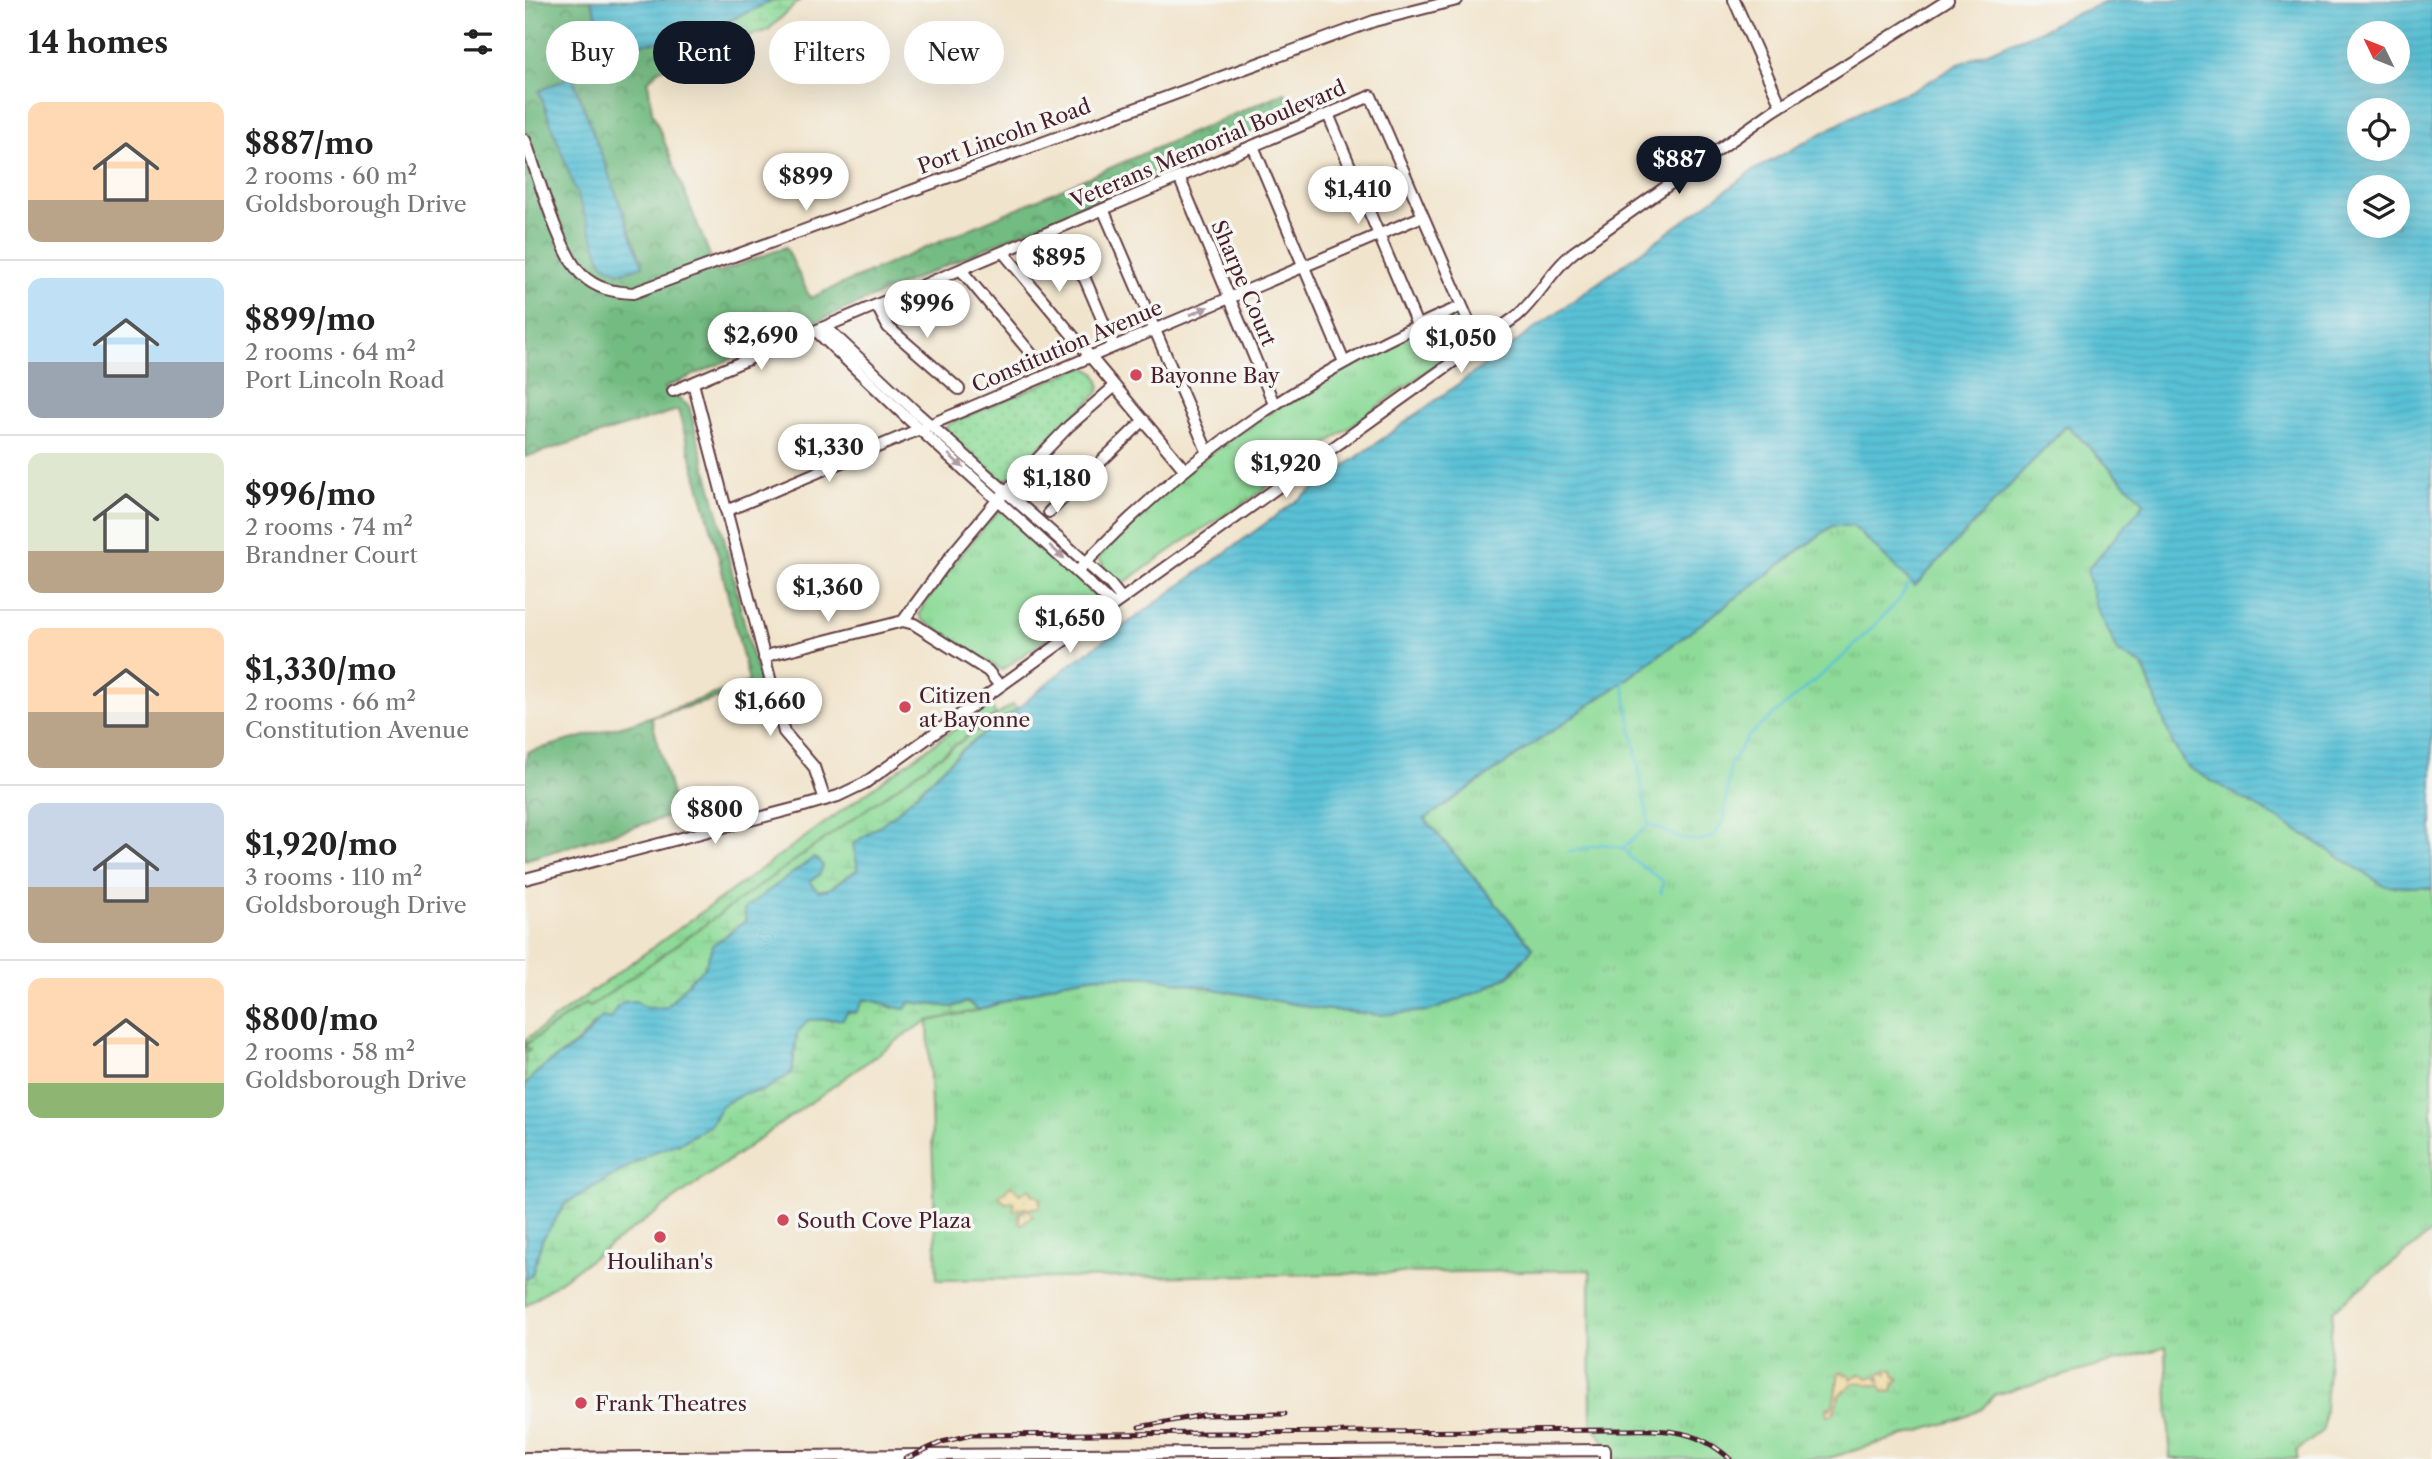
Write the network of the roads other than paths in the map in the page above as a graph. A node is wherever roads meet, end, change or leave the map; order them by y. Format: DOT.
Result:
graph roads {
  1 [pos="1457,0"];
  2 [pos="1734,0"];
  3 [pos="1948,0"];
  4 [pos="1781,106"];
  5 [pos="1328,114"];
  6 [pos="525,140"];
  7 [pos="1253,146"];
  8 [pos="1179,177"];
  9 [pos="1103,209"];
  10 [pos="1423,216"];
  11 [pos="1049,233"];
  12 [pos="1379,235"];
  13 [pos="1003,252"];
  14 [pos="1304,267"];
  15 [pos="961,270"];
  16 [pos="1229,298"];
  17 [pos="877,306"];
  18 [pos="1462,306"];
  19 [pos="1417,325"];
  20 [pos="821,329"];
  21 [pos="1154,330"];
  22 [pos="1478,343"];
  23 [pos="1114,347"];
  24 [pos="1091,356"];
  25 [pos="1344,362"];
  26 [pos="1039,363"];
  27 [pos="693,383"];
  28 [pos="1115,386"];
  29 [pos="959,389"];
  30 [pos="673,391"];
  31 [pos="1274,404"];
  32 [pos="1144,420"];
  33 [pos="925,426"];
  34 [pos="1207,451"];
  35 [pos="1184,469"];
  36 [pos="1002,495"];
  37 [pos="726,511"];
  38 [pos="1049,512"];
  39 [pos="1082,567"];
  40 [pos="1118,602"];
  41 [pos="903,621"];
  42 [pos="764,659"];
  43 [pos="1000,686"];
  44 [pos="825,800"];
  45 [pos="525,878"];
  46 [pos="1605,1455"];
  47 [pos="525,1458"];
  1 -- 6 [label="street, Port Lincoln Road"];
  2 -- 4 [label="street"];
  3 -- 4 [label="street"];
  4 -- 22 [label="street"];
  5 -- 7 [label="street, Veterans Memorial Boulevard"];
  5 -- 10 [label="street, Veterans Memorial Boulevard"];
  5 -- 12 [label="street"];
  7 -- 8 [label="street, Veterans Memorial Boulevard"];
  7 -- 14 [label="street"];
  8 -- 9 [label="street, Veterans Memorial Boulevard"];
  8 -- 16 [label="street, Sharpe Court"];
  9 -- 11 [label="street, Veterans Memorial Boulevard"];
  9 -- 21 [label="street"];
  10 -- 12 [label="street, Constitution Avenue"];
  10 -- 18 [label="street"];
  11 -- 13 [label="street, Veterans Memorial Boulevard"];
  11 -- 23 [label="street"];
  12 -- 14 [label="street, Constitution Avenue"];
  12 -- 19 [label="street"];
  13 -- 15 [label="street, Veterans Memorial Boulevard"];
  13 -- 24 [label="street"];
  14 -- 16 [label="street, Constitution Avenue"];
  14 -- 25 [label="street"];
  15 -- 17 [label="street, Veterans Memorial Boulevard"];
  15 -- 26 [label="street"];
  21 -- 16 [label="street, Constitution Avenue, one-way"];
  16 -- 31 [label="street, Sharpe Court"];
  17 -- 20 [label="street, Veterans Memorial Boulevard"];
  17 -- 29 [label="street"];
  18 -- 19 [label="street"];
  18 -- 22 [label="street"];
  19 -- 25 [label="street"];
  20 -- 27 [label="street, Veterans Memorial Boulevard"];
  20 -- 33 [label="street"];
  21 -- 23 [label="street, Constitution Avenue"];
  21 -- 34 [label="street"];
  22 -- 40 [label="street"];
  23 -- 24 [label="street, Constitution Avenue"];
  24 -- 28 [label="street"];
  24 -- 33 [label="street, Constitution Avenue"];
  25 -- 31 [label="street"];
  27 -- 30 [label="street, Veterans Memorial Boulevard"];
  27 -- 37 [label="street"];
  28 -- 32 [label="street"];
  28 -- 36 [label="street"];
  31 -- 34 [label="street"];
  32 -- 35 [label="street"];
  32 -- 38 [label="street"];
  33 -- 36 [label="street"];
  33 -- 37 [label="street, Constitution Avenue"];
  34 -- 35 [label="street"];
  35 -- 39 [label="street"];
  36 -- 39 [label="street"];
  36 -- 41 [label="street"];
  37 -- 42 [label="street"];
  39 -- 40 [label="street"];
  40 -- 43 [label="street"];
  41 -- 42 [label="street"];
  41 -- 43 [label="street"];
  42 -- 44 [label="street"];
  43 -- 44 [label="street"];
  44 -- 45 [label="street"];
  46 -- 47 [label="street"];
}
